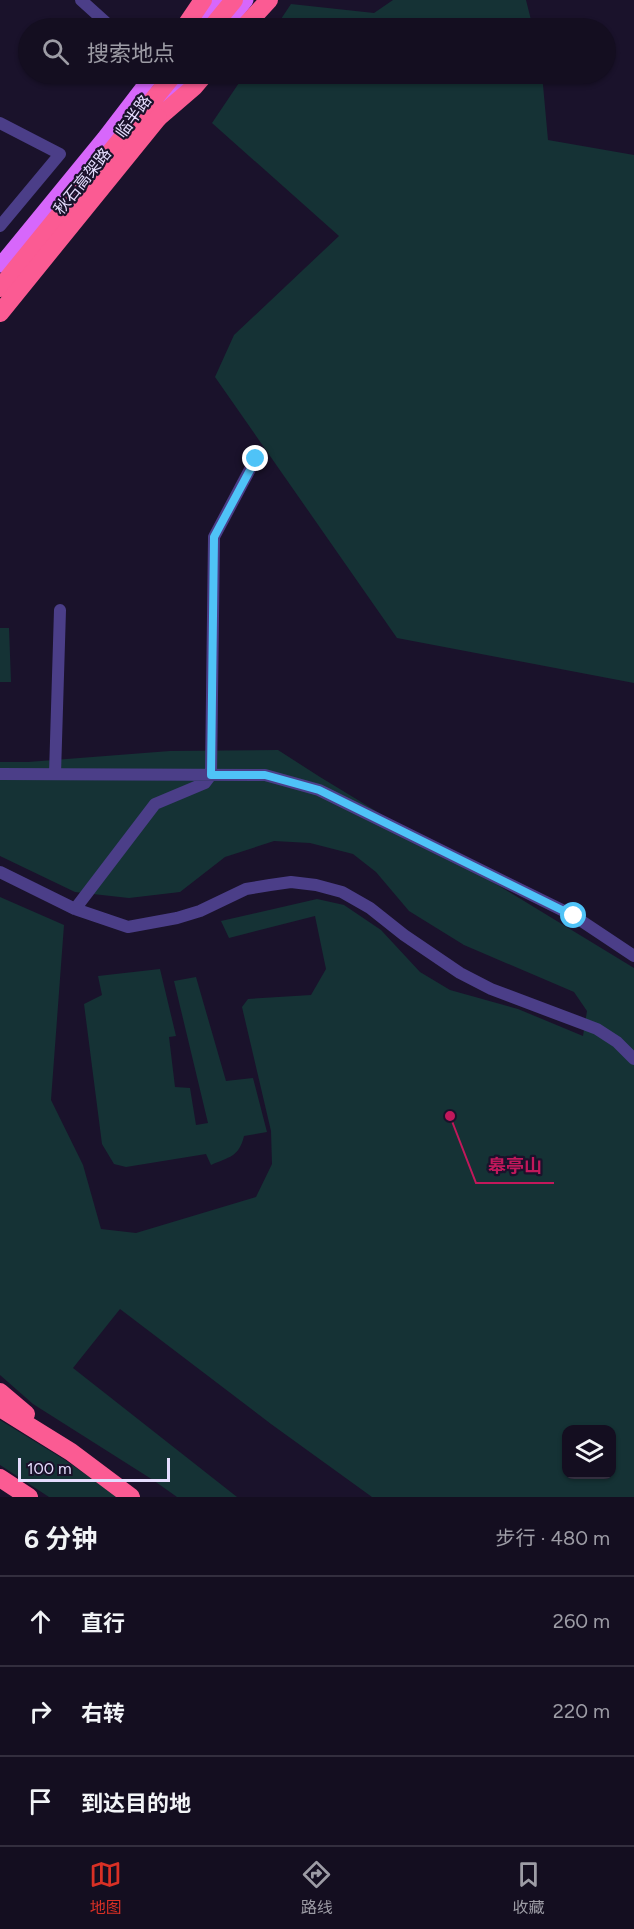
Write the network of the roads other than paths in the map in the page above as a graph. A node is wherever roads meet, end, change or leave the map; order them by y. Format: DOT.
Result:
graph roads {
  1 [pos="81,0"];
  2 [pos="203,0"];
  3 [pos="216,0"];
  4 [pos="234,0"];
  5 [pos="246,0"];
  6 [pos="252,0"];
  7 [pos="269,0"];
  8 [pos="101,18"];
  9 [pos="191,18"];
  10 [pos="201,18"];
  11 [pos="219,18"];
  12 [pos="232,18"];
  13 [pos="238,18"];
  14 [pos="252,18"];
  15 [pos="145,84"];
  16 [pos="152,84"];
  17 [pos="166,84"];
  18 [pos="181,84"];
  19 [pos="186,84"];
  20 [pos="197,84"];
  21 [pos="158,118"];
  22 [pos="0,123"];
  23 [pos="92,174"];
  24 [pos="0,226"];
  25 [pos="3,261"];
  26 [pos="0,288"];
  27 [pos="0,314"];
  28 [pos="0,326"];
  29 [pos="256,459"];
  30 [pos="60,610"];
  31 [pos="0,774"];
  32 [pos="56,774"];
  33 [pos="211,775"];
  34 [pos="0,872"];
  35 [pos="75,909"];
  36 [pos="634,956"];
  37 [pos="634,1059"];
  38 [pos="0,1392"];
  39 [pos="0,1408"];
  40 [pos="70,1452"];
  41 [pos="0,1478"];
  42 [pos="29,1497"];
  43 [pos="131,1497"];
  1 -- 8 [label="street"];
  2 -- 9 [label="highway"];
  3 -- 10 [label="main road"];
  4 -- 11 [label="highway"];
  5 -- 12 [label="main road"];
  6 -- 13 [label="highway"];
  7 -- 14 [label="highway"];
  15 -- 25 [label="main road, 临半路"];
  16 -- 23 [label="highway"];
  17 -- 23 [label="highway, 秋石高架路"];
  18 -- 28 [label="main road, 临半路"];
  19 -- 21 [label="highway, 秋石高架路"];
  20 -- 21 [label="highway"];
  21 -- 27 [label="highway, 秋石高架路, bridge"];
  22 -- 24 [label="street"];
  23 -- 26 [label="highway, 秋石高架路"];
  29 -- 33 [label="street"];
  30 -- 32 [label="street"];
  31 -- 32 [label="street"];
  32 -- 33 [label="street"];
  33 -- 35 [label="street"];
  33 -- 36 [label="street"];
  34 -- 35 [label="street"];
  35 -- 37 [label="street"];
  38 -- 40 [label="highway"];
  39 -- 40 [label="highway"];
  40 -- 43 [label="highway"];
  41 -- 42 [label="highway"];
}
